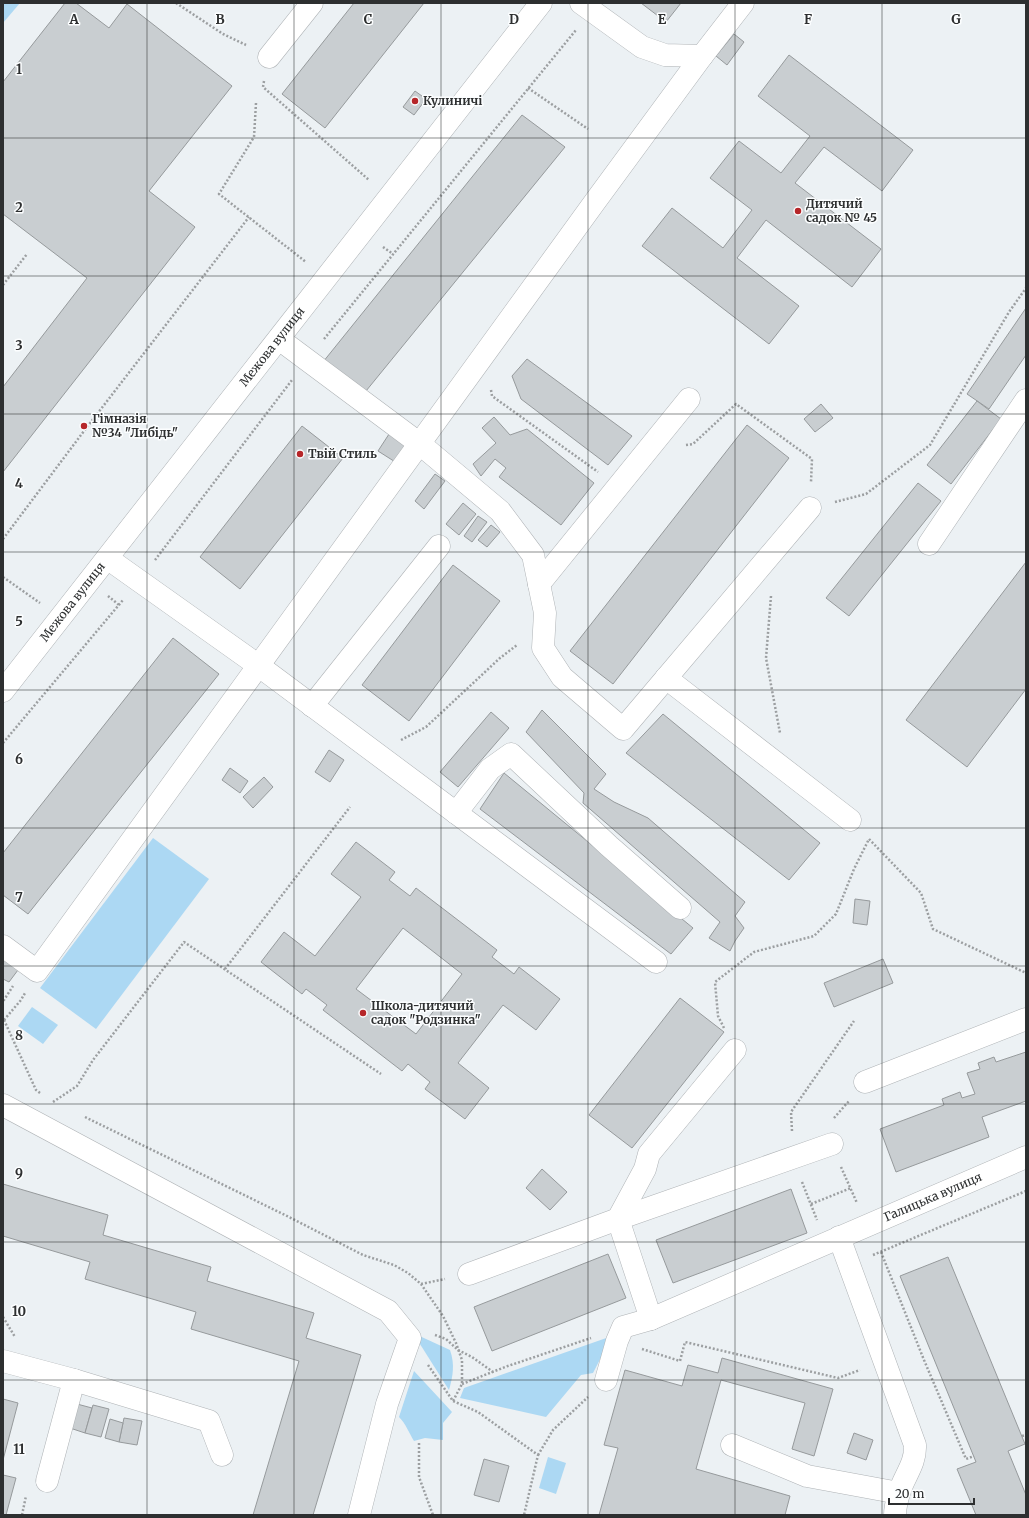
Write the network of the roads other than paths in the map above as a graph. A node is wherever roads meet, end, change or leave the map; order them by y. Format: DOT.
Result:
graph roads {
  1 [pos="312,3"];
  2 [pos="541,3"];
  3 [pos="743,3"];
  4 [pos="586,7"];
  5 [pos="702,56"];
  6 [pos="269,57"];
  7 [pos="279,339"];
  8 [pos="689,399"];
  9 [pos="1026,400"];
  10 [pos="420,444"];
  11 [pos="810,508"];
  12 [pos="929,544"];
  13 [pos="439,546"];
  14 [pos="107,558"];
  15 [pos="539,584"];
  16 [pos="259,666"];
  17 [pos="666,678"];
  18 [pos="3,691"];
  19 [pos="312,706"];
  20 [pos="456,813"];
  21 [pos="850,820"];
  22 [pos="680,908"];
  23 [pos="3,946"];
  24 [pos="656,962"];
  25 [pos="1026,1018"];
  26 [pos="735,1050"];
  27 [pos="865,1082"];
  28 [pos="3,1105"];
  29 [pos="832,1144"];
  30 [pos="1026,1157"];
  31 [pos="618,1219"];
  32 [pos="832,1240"];
  33 [pos="469,1274"];
  34 [pos="651,1319"];
  35 [pos="3,1361"];
  36 [pos="74,1380"];
  37 [pos="606,1380"];
  38 [pos="732,1446"];
  39 [pos="222,1455"];
  40 [pos="47,1480"];
  41 [pos="899,1493"];
  42 [pos="359,1515"];
  43 [pos="895,1515"];
  1 -- 6 [label="street"];
  2 -- 7 [label="street, Межова вулиця"];
  3 -- 5 [label="street"];
  4 -- 5 [label="street"];
  5 -- 10 [label="street"];
  7 -- 10 [label="street"];
  7 -- 14 [label="street, Межова вулиця"];
  8 -- 15 [label="street"];
  9 -- 12 [label="street"];
  10 -- 15 [label="street"];
  10 -- 16 [label="street"];
  11 -- 17 [label="street"];
  13 -- 19 [label="street"];
  14 -- 16 [label="street"];
  14 -- 18 [label="street, Межова вулиця"];
  15 -- 17 [label="street"];
  16 -- 19 [label="street"];
  16 -- 23 [label="street"];
  17 -- 21 [label="street"];
  19 -- 20 [label="street"];
  20 -- 22 [label="street"];
  20 -- 24 [label="street"];
  25 -- 27 [label="street"];
  26 -- 31 [label="street"];
  28 -- 42 [label="street"];
  29 -- 31 [label="street"];
  30 -- 32 [label="street, Галицька вулиця"];
  31 -- 33 [label="street"];
  31 -- 34 [label="street"];
  32 -- 34 [label="street, Галицька вулиця"];
  32 -- 41 [label="street"];
  34 -- 37 [label="street, Галицька вулиця"];
  35 -- 36 [label="street"];
  36 -- 39 [label="street"];
  36 -- 40 [label="street"];
  38 -- 41 [label="street"];
  41 -- 43 [label="street"];
}
